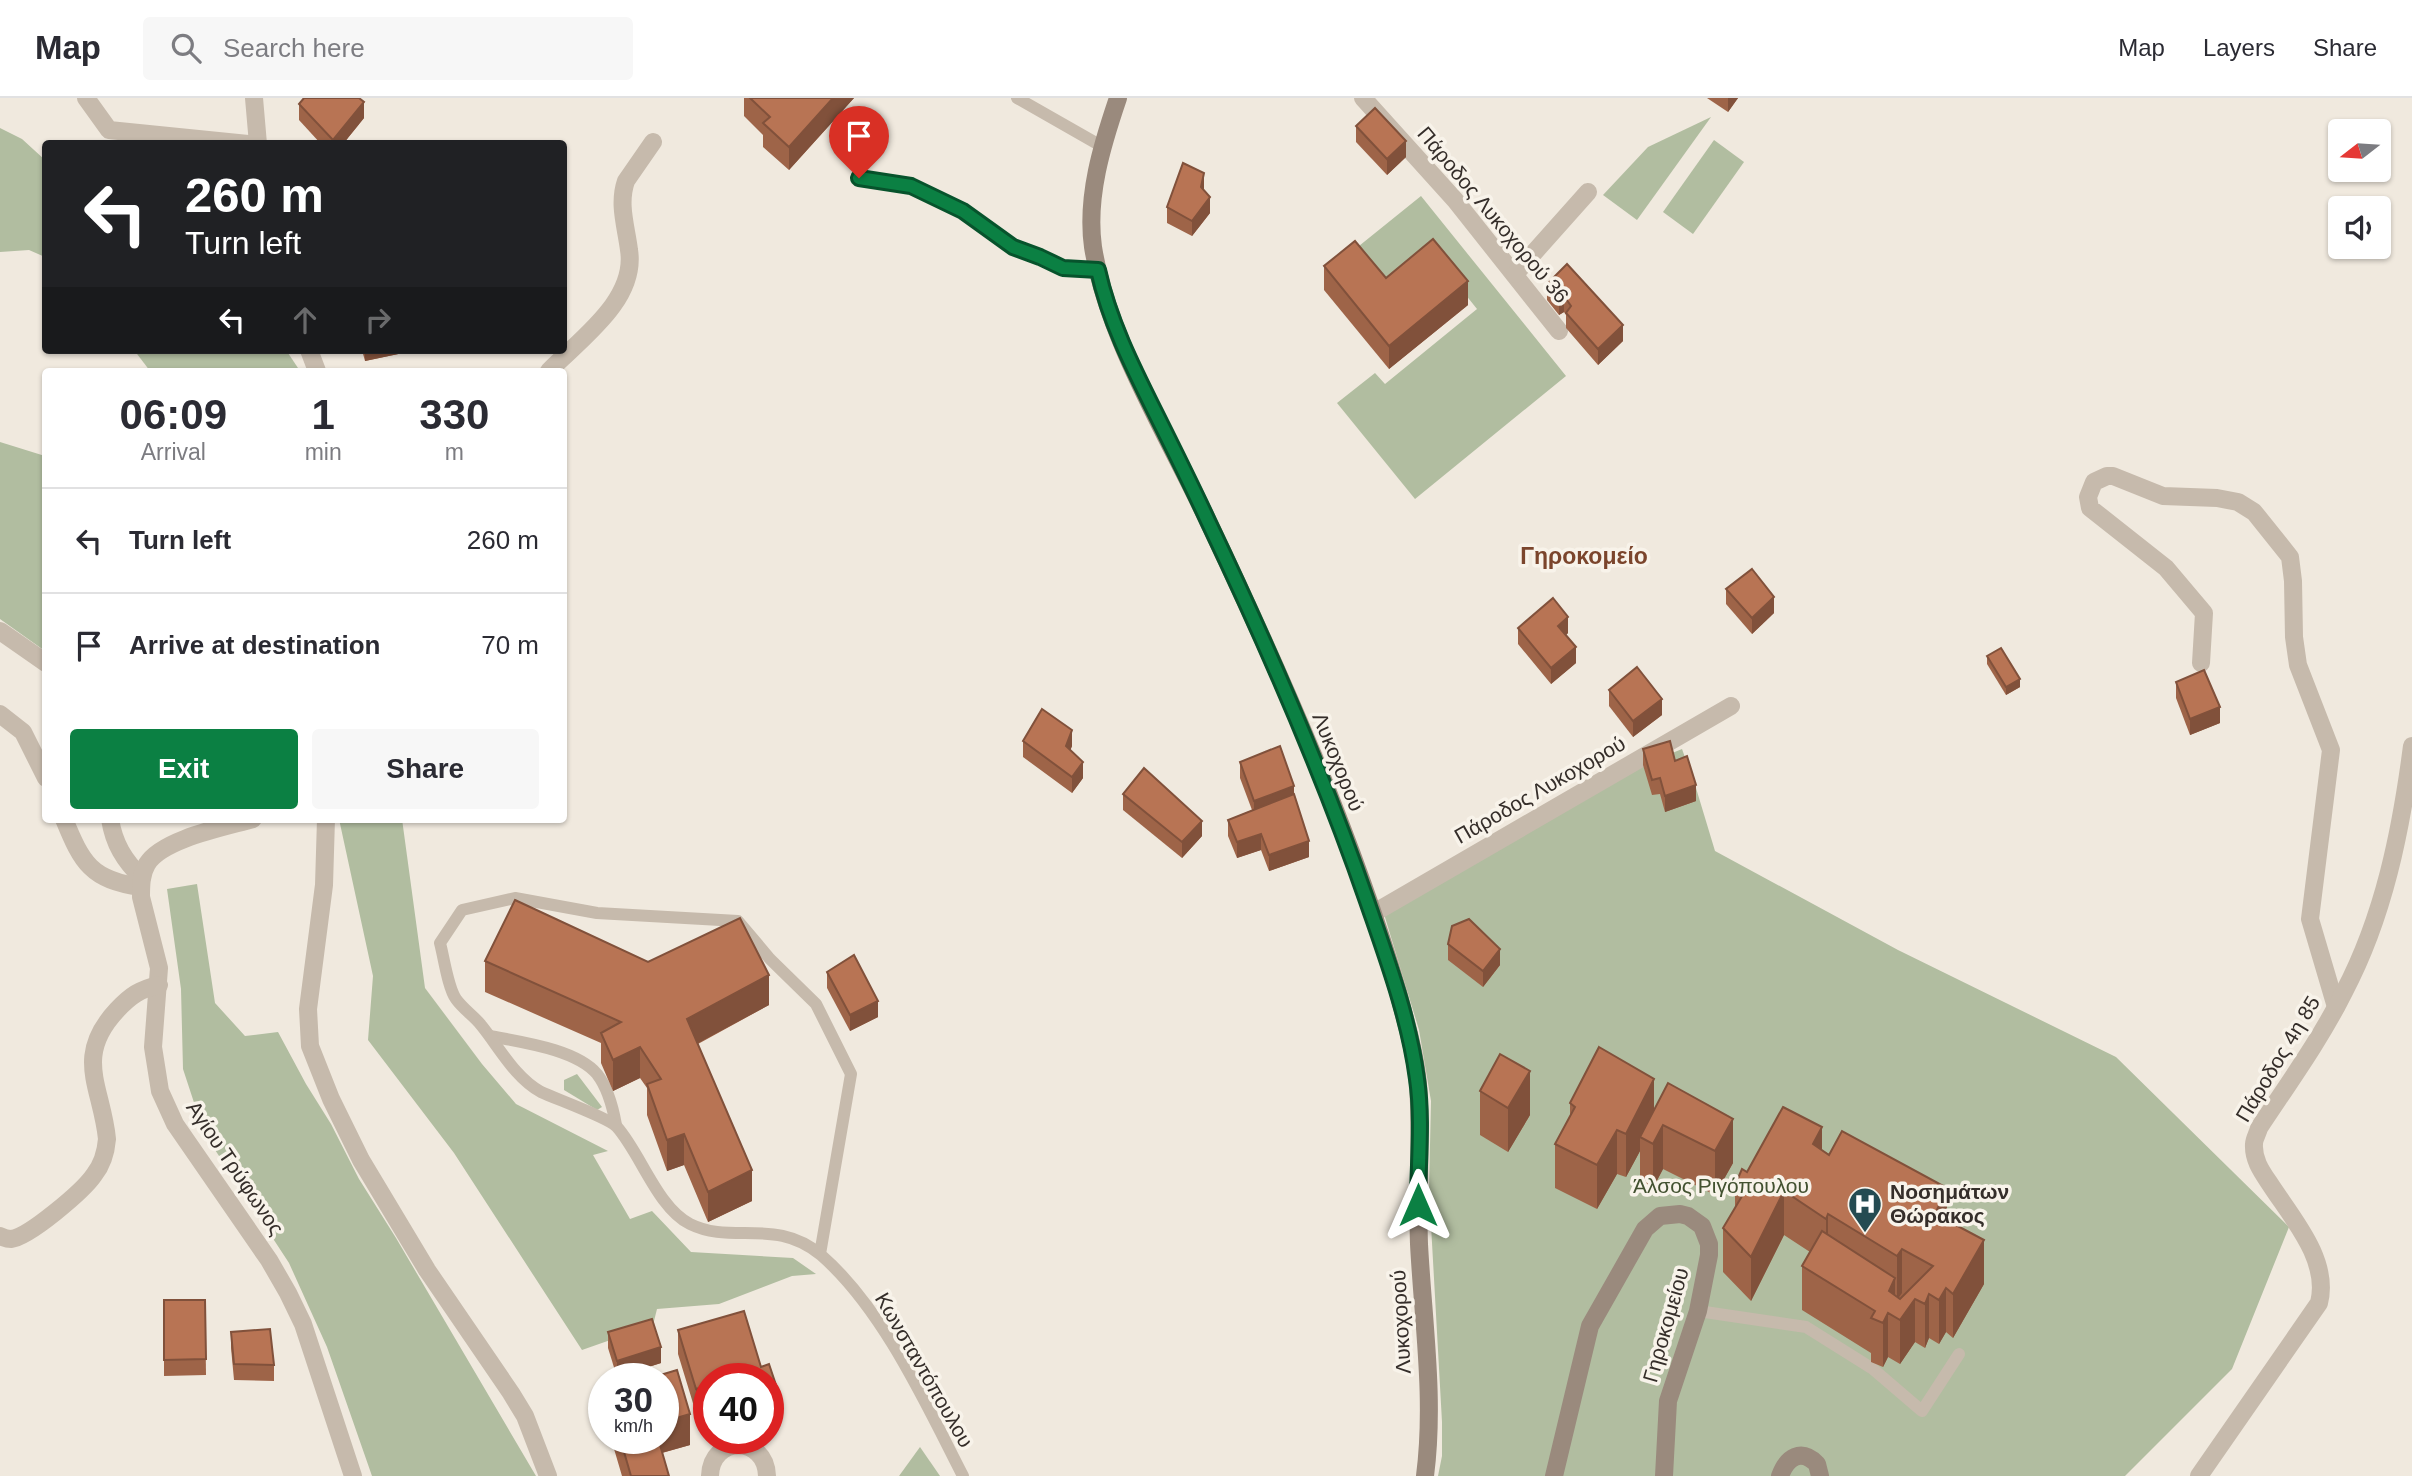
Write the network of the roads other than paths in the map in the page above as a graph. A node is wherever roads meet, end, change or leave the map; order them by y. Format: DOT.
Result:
graph roads {
  1 [pos="86,98"];
  2 [pos="254,98"];
  3 [pos="1017,98"];
  4 [pos="1118,98"];
  5 [pos="1363,98"];
  6 [pos="208,140"];
  7 [pos="258,140"];
  8 [pos="653,142"];
  9 [pos="1102,147"];
  10 [pos="859,178"];
  11 [pos="1588,192"];
  12 [pos="1098,270"];
  13 [pos="1516,274"];
  14 [pos="1559,331"];
  15 [pos="567,353"];
  16 [pos="566,354"];
  17 [pos="552,368"];
  18 [pos="0,631"];
  19 [pos="42,660"];
  20 [pos="2201,663"];
  21 [pos="1731,706"];
  22 [pos="0,714"];
  23 [pos="2412,746"];
  24 [pos="42,770"];
  25 [pos="66,823"];
  26 [pos="111,823"];
  27 [pos="241,823"];
  28 [pos="327,823"];
  29 [pos="141,883"];
  30 [pos="1372,914"];
  31 [pos="159,985"];
  32 [pos="2336,1007"];
  33 [pos="490,1036"];
  34 [pos="616,1125"];
  35 [pos="0,1236"];
  36 [pos="820,1254"];
  37 [pos="1698,1311"];
  38 [pos="1959,1354"];
  39 [pos="353,1476"];
  40 [pos="548,1476"];
  41 [pos="710,1476"];
  42 [pos="767,1476"];
  43 [pos="963,1476"];
  44 [pos="1425,1476"];
  45 [pos="1554,1476"];
  46 [pos="1664,1476"];
  47 [pos="1780,1476"];
  48 [pos="1820,1476"];
  49 [pos="2199,1476"];
  1 -- 6 [label="street"];
  2 -- 7 [label="street"];
  3 -- 9 [label="lane"];
  4 -- 9 [label="street, Λυκοχορού"];
  5 -- 13 [label="street, Πάροδος Λυκοχορού 36"];
  8 -- 15 [label="street"];
  9 -- 12 [label="street, Λυκοχορού"];
  10 -- 12 [label="lane"];
  11 -- 13 [label="street"];
  12 -- 30 [label="street, Λυκοχορού"];
  13 -- 14 [label="street, Πάροδος Λυκοχορού 36"];
  16 -- 17 [label="street"];
  18 -- 19 [label="street"];
  20 -- 32 [label="street"];
  21 -- 30 [label="street, Πάροδος Λυκοχορού"];
  22 -- 24 [label="street"];
  23 -- 32 [label="street, Πάροδος 4η 85"];
  25 -- 29 [label="street"];
  26 -- 29 [label="street"];
  27 -- 29 [label="street"];
  28 -- 40 [label="street"];
  29 -- 31 [label="street, Αγίου Τρύφωνος"];
  30 -- 44 [label="street, Λυκοχορού"];
  31 -- 35 [label="street"];
  31 -- 39 [label="street, Αγίου Τρύφωνος"];
  32 -- 49 [label="street, Πάροδος 4η 85"];
  33 -- 34 [label="lane"];
  33 -- 34 [label="lane, Κωνσταντόπουλου"];
  33 -- 36 [label="lane"];
  34 -- 36 [label="lane, Κωνσταντόπουλου"];
  36 -- 43 [label="lane, Κωνσταντόπουλου"];
  37 -- 38 [label="lane"];
  37 -- 45 [label="street, Γηροκομείου"];
  37 -- 46 [label="street, Γηροκομείου"];
  41 -- 42 [label="street"];
  47 -- 48 [label="street"];
}
